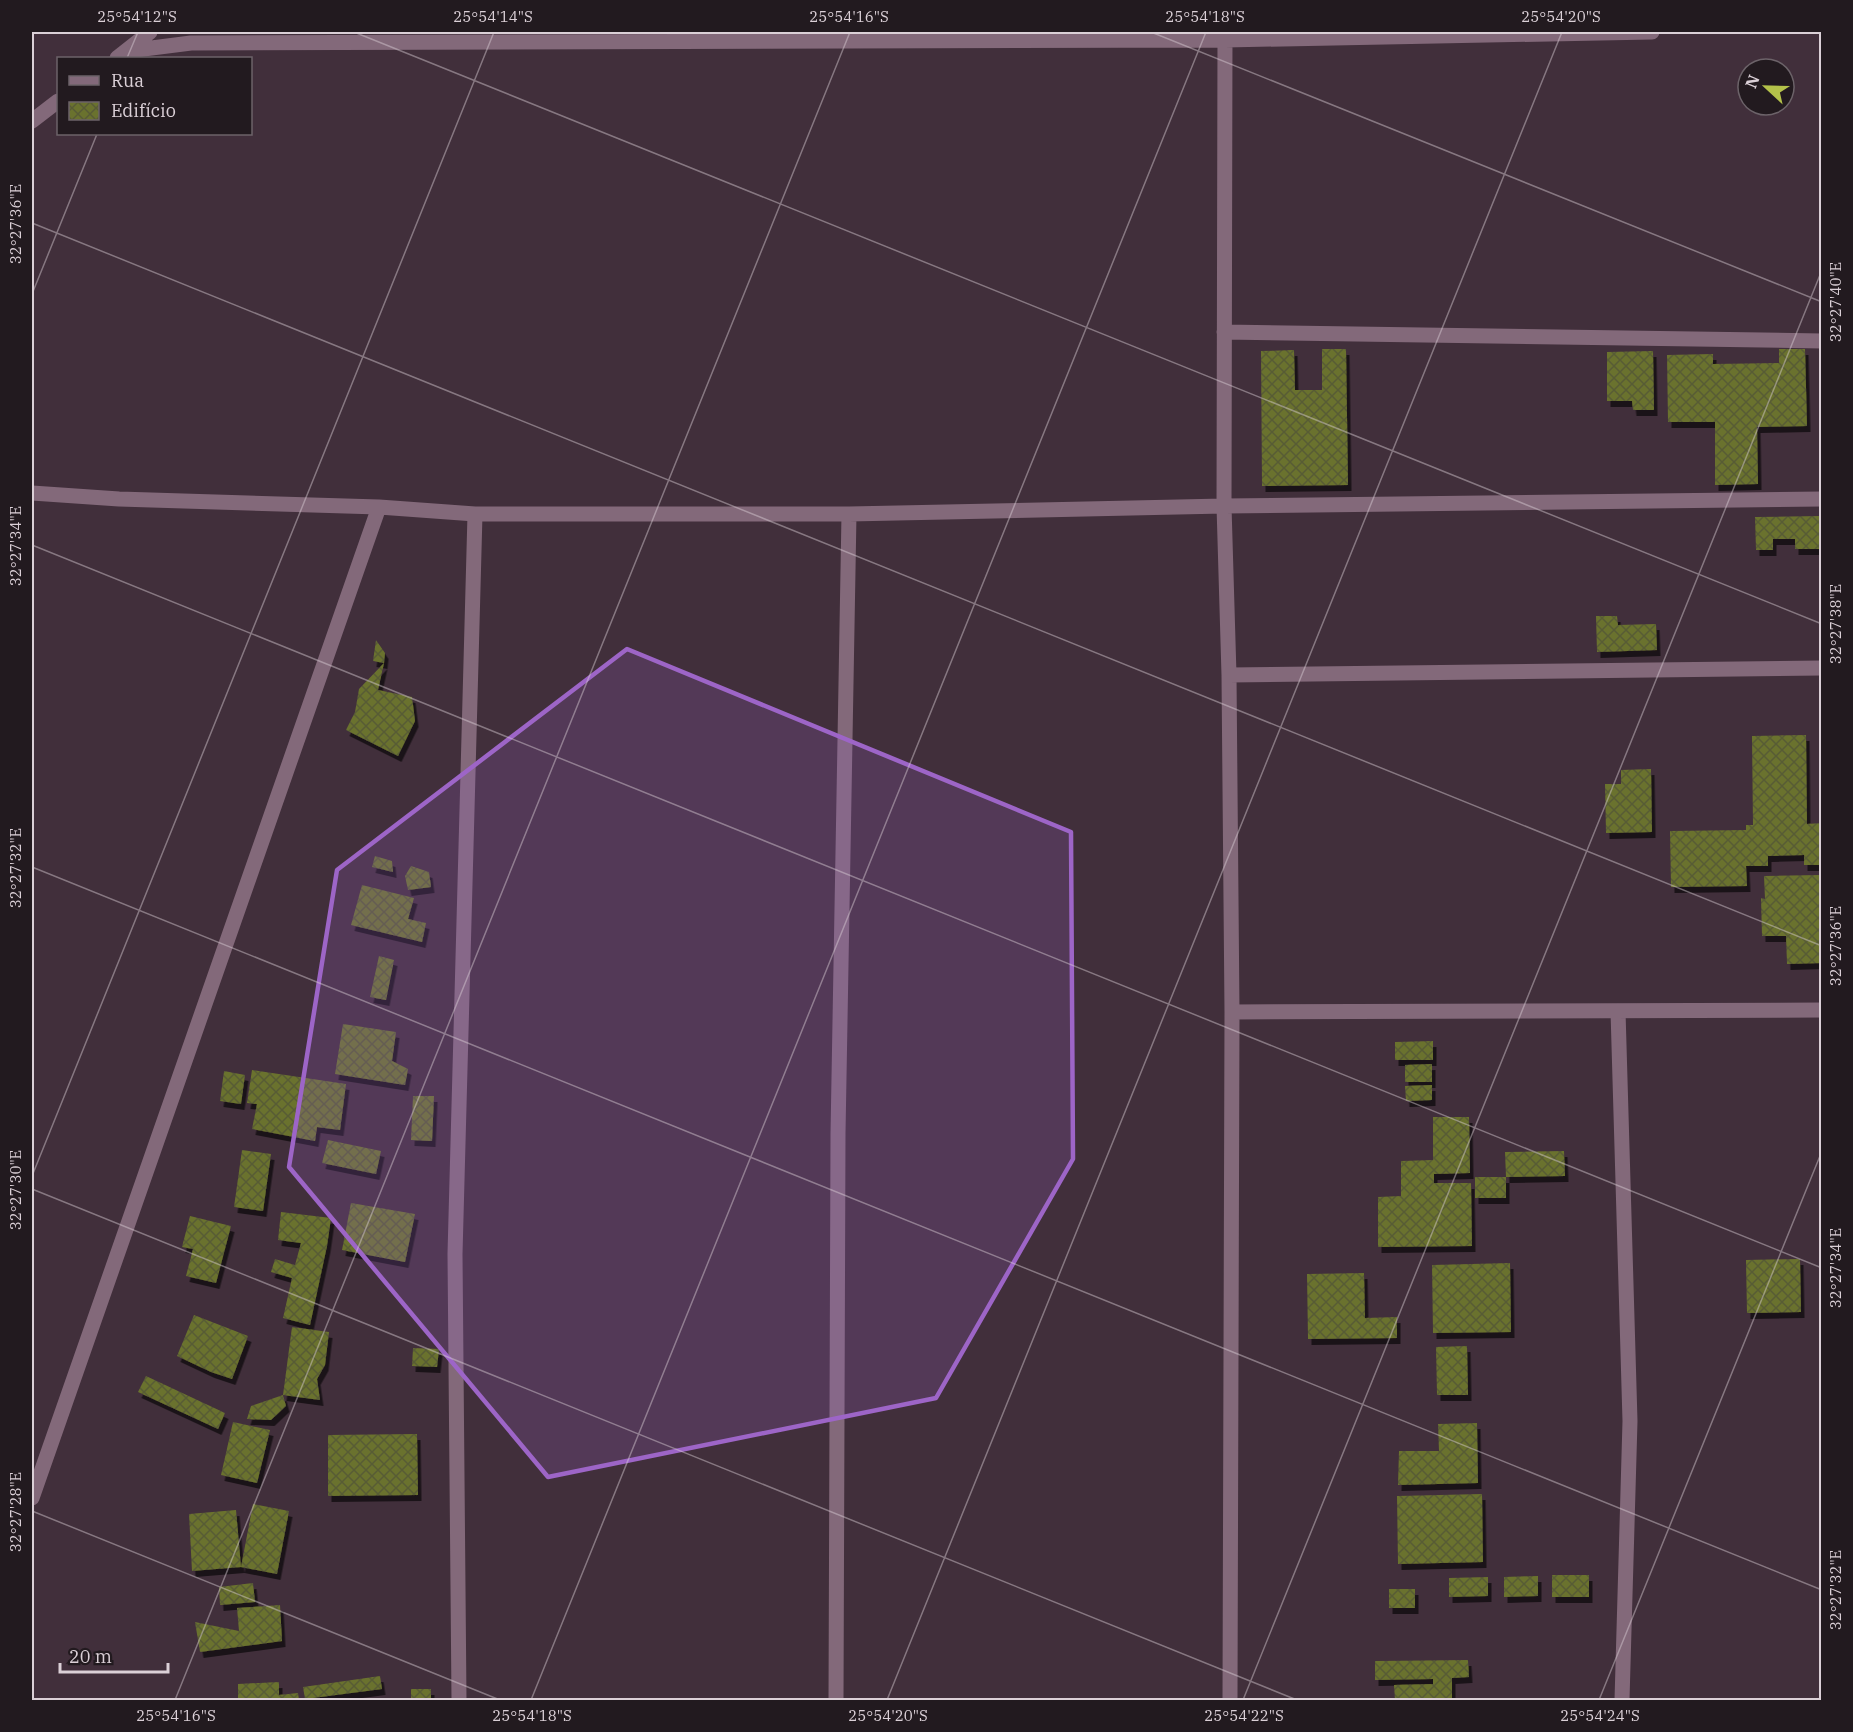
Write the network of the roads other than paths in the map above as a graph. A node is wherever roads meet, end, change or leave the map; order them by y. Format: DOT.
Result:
graph roads {
  1 [pos="150,32"];
  2 [pos="1566,32"];
  3 [pos="1652,32"];
  4 [pos="1225,36"];
  5 [pos="123,55"];
  6 [pos="57,102"];
  7 [pos="32,121"];
  8 [pos="1224,332"];
  9 [pos="1821,341"];
  10 [pos="32,493"];
  11 [pos="1821,499"];
  12 [pos="1224,506"];
  13 [pos="379,507"];
  14 [pos="475,514"];
  15 [pos="849,514"];
  16 [pos="1821,668"];
  17 [pos="1229,675"];
  18 [pos="1821,1010"];
  19 [pos="1618,1011"];
  20 [pos="1233,1012"];
  21 [pos="32,1498"];
  22 [pos="459,1701"];
  23 [pos="836,1701"];
  24 [pos="1230,1701"];
  25 [pos="1622,1701"];
  1 -- 5 [label="street"];
  2 -- 3 [label="street"];
  2 -- 4 [label="street"];
  4 -- 5 [label="street"];
  4 -- 8 [label="street"];
  6 -- 7 [label="street"];
  8 -- 9 [label="street"];
  8 -- 12 [label="street"];
  10 -- 13 [label="street"];
  11 -- 12 [label="street"];
  12 -- 15 [label="street"];
  12 -- 17 [label="street"];
  13 -- 14 [label="street"];
  13 -- 21 [label="street"];
  14 -- 15 [label="street"];
  14 -- 22 [label="street"];
  15 -- 23 [label="street"];
  16 -- 17 [label="street"];
  17 -- 20 [label="street"];
  18 -- 19 [label="street"];
  19 -- 20 [label="street"];
  19 -- 25 [label="street"];
  20 -- 24 [label="street"];
}
